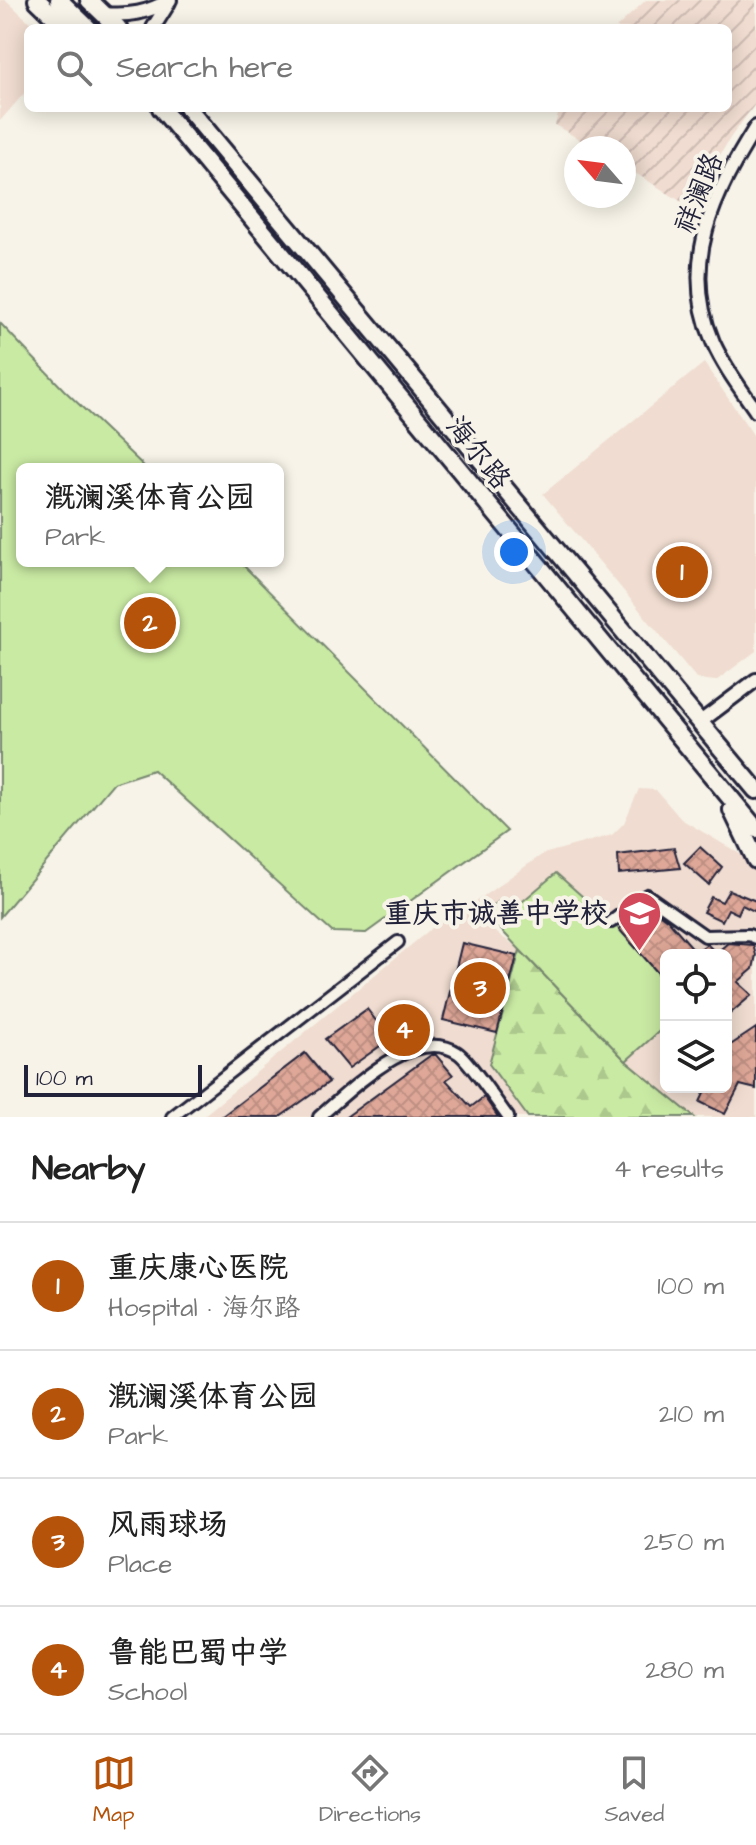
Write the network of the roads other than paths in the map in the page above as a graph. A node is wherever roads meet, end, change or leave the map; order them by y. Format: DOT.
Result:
graph roads {
  1 [pos="37,0"];
  2 [pos="59,0"];
  3 [pos="89,0"];
  4 [pos="170,0"];
  5 [pos="101,7"];
  6 [pos="62,24"];
  7 [pos="84,24"];
  8 [pos="115,24"];
  9 [pos="155,24"];
  10 [pos="164,112"];
  11 [pos="191,112"];
  12 [pos="756,127"];
  13 [pos="756,411"];
  14 [pos="756,680"];
  15 [pos="699,723"];
  16 [pos="723,790"];
  17 [pos="756,790"];
  18 [pos="756,829"];
  19 [pos="756,860"];
  20 [pos="611,922"];
  21 [pos="756,938"];
  22 [pos="398,942"];
  23 [pos="172,1117"];
  24 [pos="319,1117"];
  25 [pos="508,1117"];
  1 -- 6 [label="main road"];
  2 -- 7 [label="main road"];
  3 -- 5 [label="main road"];
  4 -- 5 [label="street"];
  4 -- 9 [label="street"];
  5 -- 8 [label="main road"];
  10 -- 16 [label="main road, 海尔路"];
  11 -- 15 [label="main road, 海尔路"];
  12 -- 13 [label="street, 祥澜路"];
  14 -- 15 [label="street"];
  15 -- 17 [label="main road, 海尔路"];
  16 -- 18 [label="main road, 海尔路"];
  16 -- 19 [label="main road"];
  20 -- 21 [label="street"];
  22 -- 23 [label="street"];
  24 -- 25 [label="street"];
}
